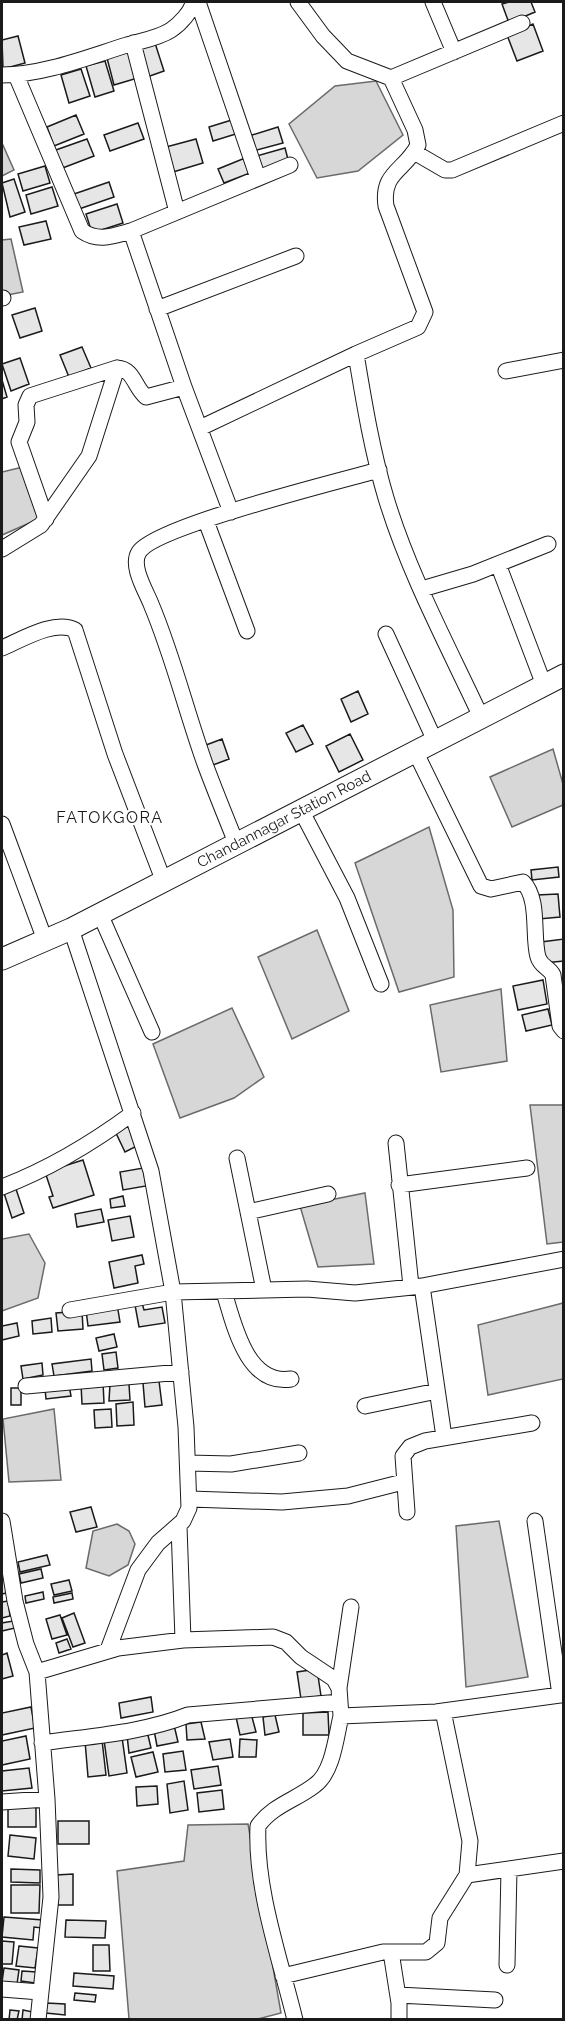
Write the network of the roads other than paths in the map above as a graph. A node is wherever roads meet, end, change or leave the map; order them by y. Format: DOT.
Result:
graph roads {
  1 [pos="194,2"];
  2 [pos="198,2"];
  3 [pos="298,2"];
  4 [pos="433,2"];
  5 [pos="522,23"];
  6 [pos="133,44"];
  7 [pos="454,52"];
  8 [pos="9,75"];
  9 [pos="391,78"];
  10 [pos="564,123"];
  11 [pos="414,152"];
  12 [pos="290,165"];
  13 [pos="258,178"];
  14 [pos="177,212"];
  15 [pos="131,231"];
  16 [pos="296,256"];
  17 [pos="157,309"];
  18 [pos="356,354"];
  19 [pos="564,360"];
  20 [pos="117,368"];
  21 [pos="506,371"];
  22 [pos="183,387"];
  23 [pos="200,428"];
  24 [pos="379,470"];
  25 [pos="231,512"];
  26 [pos="46,519"];
  27 [pos="206,521"];
  28 [pos="548,544"];
  29 [pos="2,549"];
  30 [pos="498,564"];
  31 [pos="422,590"];
  32 [pos="247,631"];
  33 [pos="386,634"];
  34 [pos="2,648"];
  35 [pos="557,682"];
  36 [pos="481,717"];
  37 [pos="435,741"];
  38 [pos="415,751"];
  39 [pos="302,812"];
  40 [pos="2,824"];
  41 [pos="237,845"];
  42 [pos="164,882"];
  43 [pos="100,914"];
  44 [pos="71,929"];
  45 [pos="45,940"];
  46 [pos="2,959"];
  47 [pos="381,984"];
  48 [pos="564,1031"];
  49 [pos="152,1032"];
  50 [pos="133,1113"];
  51 [pos="396,1143"];
  52 [pos="237,1158"];
  53 [pos="527,1168"];
  54 [pos="399,1185"];
  55 [pos="2,1188"];
  56 [pos="328,1194"];
  57 [pos="248,1212"];
  58 [pos="564,1259"];
  59 [pos="416,1286"];
  60 [pos="264,1290"];
  61 [pos="173,1292"];
  62 [pos="224,1292"];
  63 [pos="70,1310"];
  64 [pos="181,1372"];
  65 [pos="291,1379"];
  66 [pos="26,1386"];
  67 [pos="437,1391"];
  68 [pos="365,1406"];
  69 [pos="532,1423"];
  70 [pos="444,1437"];
  71 [pos="299,1453"];
  72 [pos="188,1463"];
  73 [pos="404,1482"];
  74 [pos="190,1499"];
  75 [pos="407,1512"];
  76 [pos="2,1521"];
  77 [pos="535,1521"];
  78 [pos="179,1526"];
  79 [pos="351,1607"];
  80 [pos="183,1640"];
  81 [pos="108,1650"];
  82 [pos="37,1672"];
  83 [pos="562,1695"];
  84 [pos="340,1702"];
  85 [pos="443,1711"];
  86 [pos="42,1743"];
  87 [pos="47,1799"];
  88 [pos="2,1802"];
  89 [pos="564,1861"];
  90 [pos="509,1869"];
  91 [pos="467,1875"];
  92 [pos="391,1952"];
  93 [pos="507,1965"];
  94 [pos="283,1976"];
  95 [pos="2,1989"];
  96 [pos="40,1992"];
  97 [pos="398,1995"];
  98 [pos="495,2000"];
  99 [pos="38,2019"];
  100 [pos="295,2019"];
  101 [pos="399,2019"];
  1 -- 6 [label="street"];
  2 -- 13 [label="street"];
  3 -- 9 [label="street"];
  4 -- 7 [label="street"];
  5 -- 7 [label="street"];
  6 -- 8 [label="street"];
  6 -- 14 [label="street"];
  7 -- 9 [label="street"];
  8 -- 15 [label="street"];
  9 -- 11 [label="street"];
  10 -- 11 [label="street"];
  11 -- 18 [label="street"];
  12 -- 13 [label="street"];
  13 -- 14 [label="street"];
  14 -- 15 [label="street"];
  15 -- 17 [label="street"];
  16 -- 17 [label="street"];
  17 -- 22 [label="street"];
  18 -- 23 [label="street"];
  18 -- 24 [label="street"];
  19 -- 21 [label="street"];
  20 -- 22 [label="street"];
  20 -- 26 [label="street"];
  20 -- 26 [label="street"];
  22 -- 23 [label="street"];
  23 -- 25 [label="street"];
  24 -- 25 [label="street"];
  24 -- 31 [label="street"];
  25 -- 27 [label="street"];
  26 -- 29 [label="street"];
  27 -- 32 [label="street"];
  27 -- 41 [label="street"];
  28 -- 30 [label="street"];
  30 -- 31 [label="street"];
  30 -- 35 [label="street"];
  31 -- 36 [label="street"];
  33 -- 37 [label="street"];
  34 -- 42 [label="street"];
  35 -- 36 [label="main road, Chandannagar Station Road"];
  36 -- 37 [label="main road, Chandannagar Station Road"];
  37 -- 38 [label="main road, Chandannagar Station Road"];
  38 -- 39 [label="main road, Chandannagar Station Road"];
  38 -- 48 [label="street"];
  39 -- 41 [label="main road, Chandannagar Station Road"];
  39 -- 47 [label="street"];
  40 -- 45 [label="street"];
  41 -- 42 [label="main road, Chandannagar Station Road"];
  42 -- 43 [label="main road, Chandannagar Station Road"];
  43 -- 44 [label="main road, Chandannagar Station Road"];
  43 -- 49 [label="street"];
  44 -- 45 [label="main road, Chandannagar Station Road"];
  44 -- 50 [label="street"];
  45 -- 46 [label="main road, Chandannagar Station Road"];
  50 -- 55 [label="street"];
  50 -- 61 [label="street"];
  51 -- 54 [label="street"];
  52 -- 57 [label="street"];
  53 -- 54 [label="street"];
  54 -- 59 [label="street"];
  56 -- 57 [label="street"];
  57 -- 60 [label="street"];
  58 -- 59 [label="street"];
  59 -- 60 [label="street"];
  59 -- 67 [label="street"];
  60 -- 62 [label="street"];
  61 -- 62 [label="street"];
  61 -- 63 [label="street"];
  61 -- 64 [label="street"];
  62 -- 65 [label="street"];
  64 -- 66 [label="street"];
  64 -- 72 [label="street"];
  67 -- 68 [label="street"];
  67 -- 70 [label="street"];
  69 -- 70 [label="street"];
  70 -- 73 [label="street"];
  71 -- 72 [label="street"];
  72 -- 74 [label="street"];
  73 -- 74 [label="street"];
  73 -- 75 [label="street"];
  74 -- 78 [label="street"];
  76 -- 82 [label="street"];
  77 -- 83 [label="street"];
  78 -- 80 [label="street"];
  78 -- 81 [label="street"];
  79 -- 84 [label="street"];
  80 -- 81 [label="street"];
  80 -- 84 [label="street"];
  81 -- 82 [label="street"];
  82 -- 86 [label="street"];
  83 -- 85 [label="street"];
  84 -- 85 [label="street"];
  84 -- 86 [label="street"];
  84 -- 94 [label="street"];
  85 -- 91 [label="street"];
  86 -- 87 [label="street"];
  87 -- 88 [label="street"];
  87 -- 96 [label="street"];
  89 -- 90 [label="street"];
  90 -- 91 [label="street"];
  90 -- 93 [label="street"];
  91 -- 92 [label="street"];
  92 -- 94 [label="street"];
  92 -- 97 [label="street"];
  94 -- 100 [label="street"];
  95 -- 96 [label="street"];
  96 -- 99 [label="street"];
  97 -- 98 [label="street"];
  97 -- 101 [label="street"];
}
